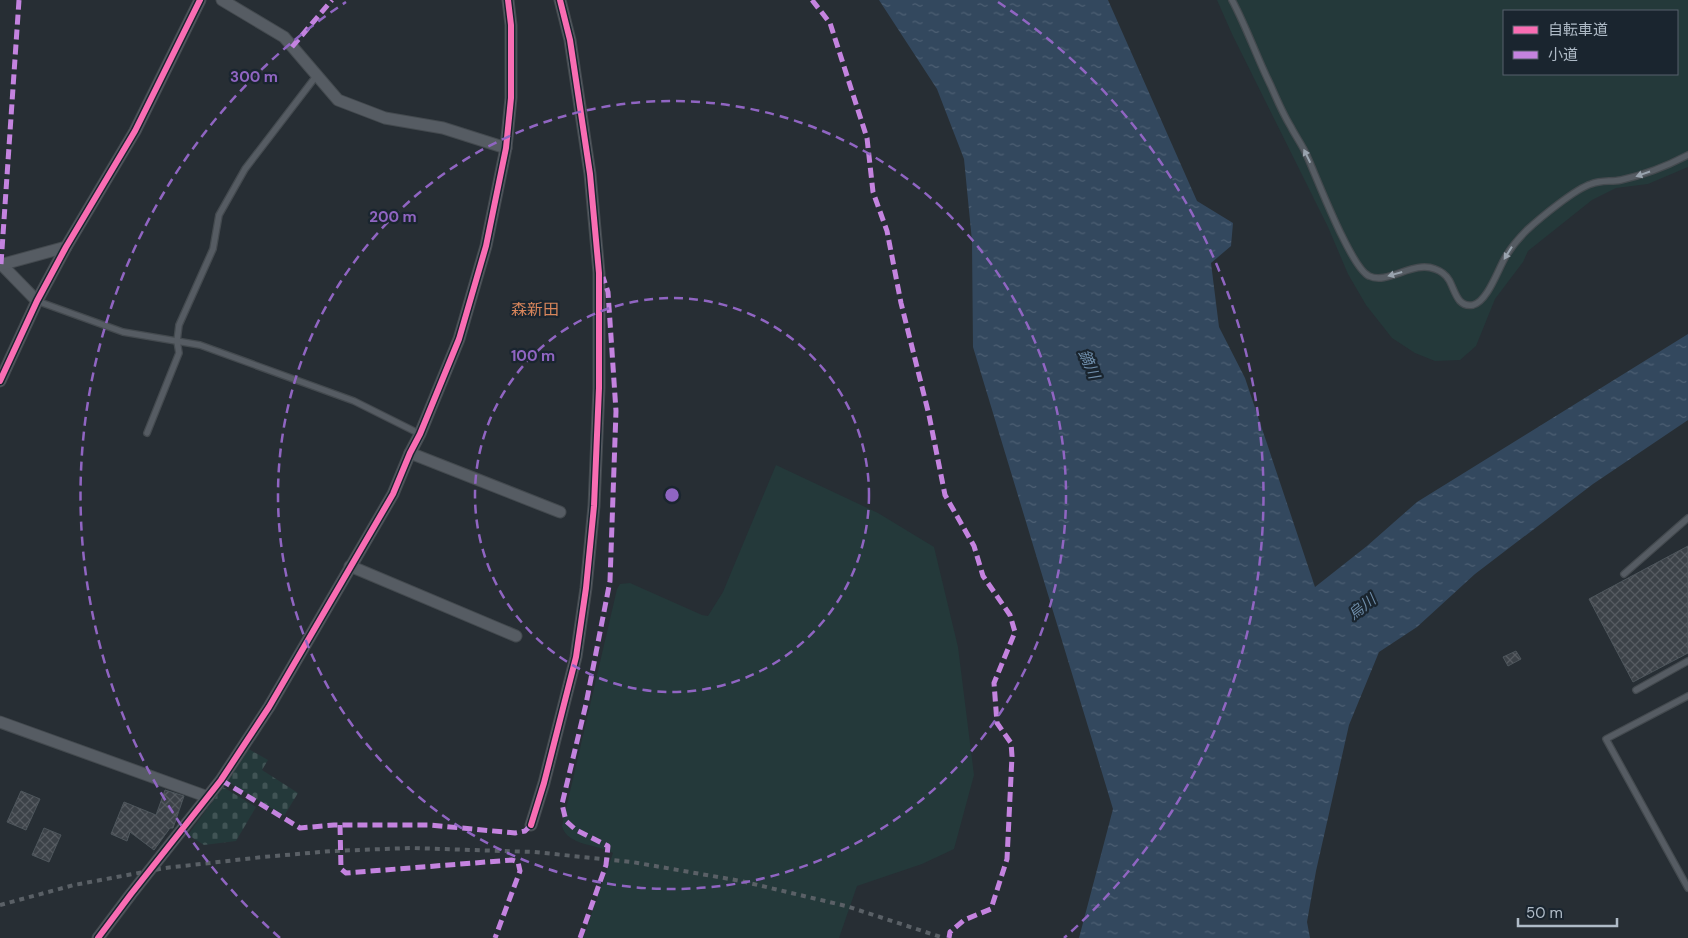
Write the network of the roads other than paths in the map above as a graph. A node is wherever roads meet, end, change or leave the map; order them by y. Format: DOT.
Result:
graph roads {
  1 [pos="200,0"];
  2 [pos="222,0"];
  3 [pos="508,0"];
  4 [pos="560,0"];
  5 [pos="1232,0"];
  6 [pos="317,75"];
  7 [pos="506,148"];
  8 [pos="1688,155"];
  9 [pos="66,247"];
  10 [pos="0,264"];
  11 [pos="37,301"];
  12 [pos="177,341"];
  13 [pos="0,381"];
  14 [pos="147,433"];
  15 [pos="420,434"];
  16 [pos="410,453"];
  17 [pos="560,512"];
  18 [pos="1688,518"];
  19 [pos="350,566"];
  20 [pos="1624,574"];
  21 [pos="516,636"];
  22 [pos="1688,662"];
  23 [pos="1636,690"];
  24 [pos="1688,696"];
  25 [pos="0,722"];
  26 [pos="208,797"];
  27 [pos="531,825"];
  28 [pos="1688,888"];
  29 [pos="98,938"];
  1 -- 9 [label="street"];
  2 -- 6 [label="street"];
  3 -- 7 [label="street"];
  4 -- 27 [label="street"];
  8 -- 5 [label="lane, one-way"];
  6 -- 7 [label="street"];
  6 -- 12 [label="lane"];
  7 -- 15 [label="street"];
  9 -- 10 [label="street"];
  9 -- 11 [label="street"];
  10 -- 11 [label="street"];
  11 -- 12 [label="lane"];
  11 -- 13 [label="street"];
  12 -- 14 [label="lane"];
  12 -- 15 [label="lane"];
  15 -- 16 [label="street"];
  16 -- 17 [label="street"];
  16 -- 19 [label="street"];
  18 -- 20 [label="lane"];
  19 -- 21 [label="street"];
  19 -- 26 [label="street"];
  22 -- 23 [label="lane"];
  24 -- 28 [label="lane"];
  25 -- 26 [label="street"];
  26 -- 29 [label="street"];
}
